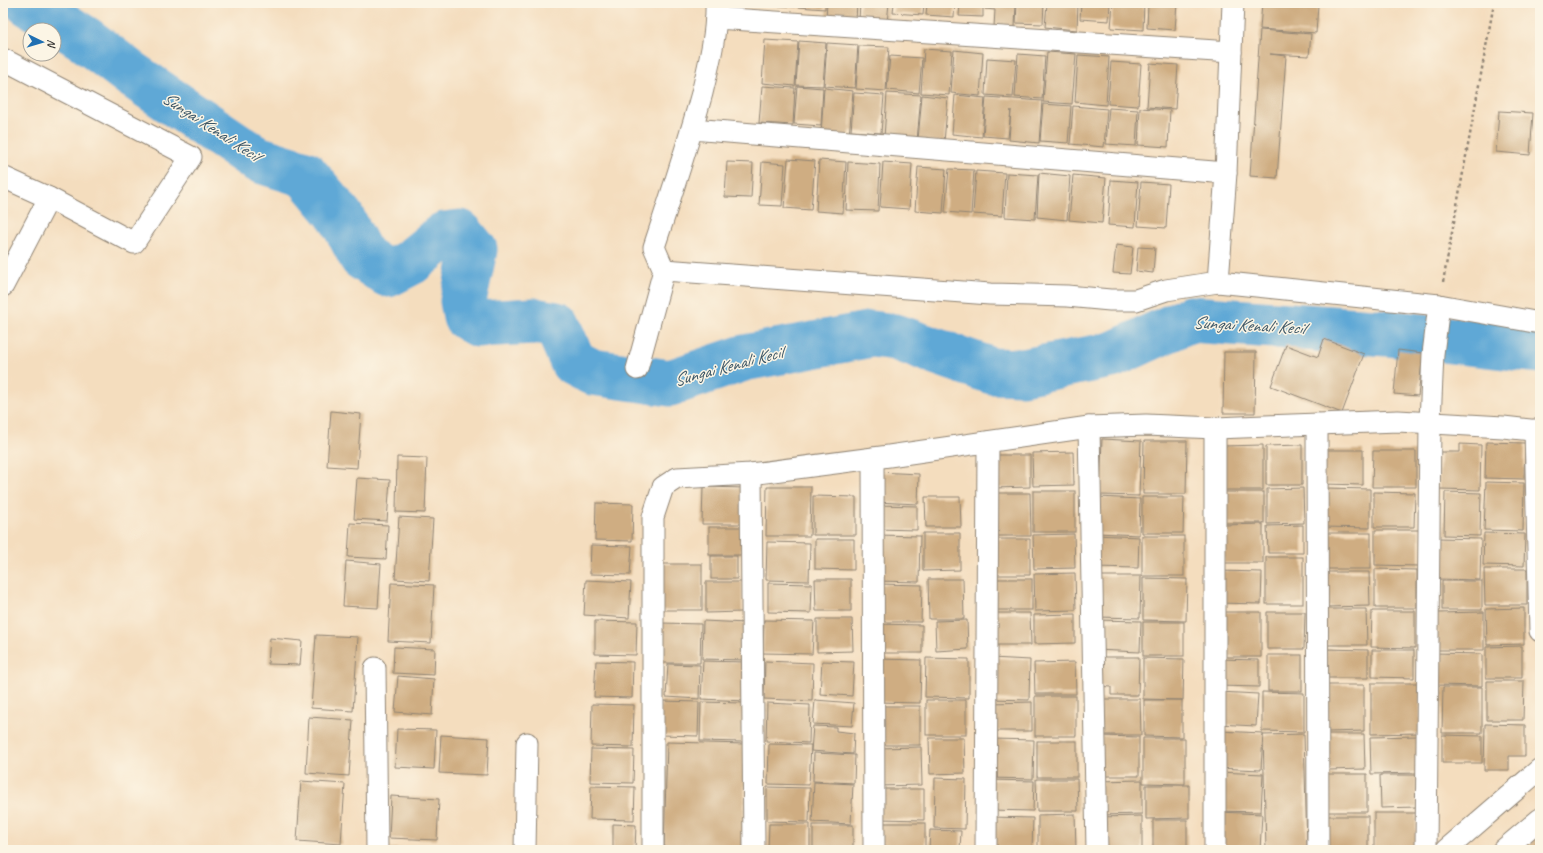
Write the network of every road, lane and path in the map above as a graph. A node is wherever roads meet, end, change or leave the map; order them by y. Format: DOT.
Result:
graph roads {
  1 [pos="1233,3"];
  2 [pos="1494,3"];
  3 [pos="716,10"];
  4 [pos="1231,52"];
  5 [pos="3,59"];
  6 [pos="692,129"];
  7 [pos="1226,173"];
  8 [pos="3,178"];
  9 [pos="49,198"];
  10 [pos="664,270"];
  11 [pos="1218,282"];
  12 [pos="3,286"];
  13 [pos="1437,314"];
  14 [pos="1540,323"];
  15 [pos="638,369"];
  16 [pos="1430,422"];
  17 [pos="1317,424"];
  18 [pos="1089,427"];
  19 [pos="1215,428"];
  20 [pos="1537,431"];
  21 [pos="988,442"];
  22 [pos="872,458"];
  23 [pos="751,474"];
  24 [pos="1540,631"];
  25 [pos="375,668"];
  26 [pos="527,743"];
  27 [pos="1540,769"];
  28 [pos="1540,819"];
  29 [pos="376,850"];
  30 [pos="525,850"];
  31 [pos="653,850"];
  32 [pos="754,850"];
  33 [pos="874,850"];
  34 [pos="986,850"];
  35 [pos="1096,850"];
  36 [pos="1215,850"];
  37 [pos="1318,850"];
  38 [pos="1426,850"];
  39 [pos="1446,850"];
  40 [pos="1504,850"];
  1 -- 4 [label="street"];
  2 -- 13 [label="path"];
  3 -- 4 [label="street"];
  3 -- 6 [label="street"];
  4 -- 7 [label="street"];
  5 -- 9 [label="street"];
  6 -- 7 [label="street"];
  6 -- 10 [label="street"];
  7 -- 11 [label="street"];
  8 -- 9 [label="street"];
  9 -- 12 [label="street"];
  10 -- 11 [label="street"];
  10 -- 15 [label="street"];
  11 -- 13 [label="street"];
  13 -- 14 [label="street"];
  13 -- 16 [label="street"];
  16 -- 17 [label="street"];
  16 -- 20 [label="street"];
  16 -- 38 [label="street"];
  17 -- 19 [label="street"];
  17 -- 37 [label="street"];
  18 -- 19 [label="street"];
  18 -- 21 [label="street"];
  18 -- 35 [label="street"];
  19 -- 36 [label="street"];
  20 -- 24 [label="street"];
  21 -- 22 [label="street"];
  21 -- 34 [label="street"];
  22 -- 23 [label="street"];
  22 -- 33 [label="street"];
  23 -- 31 [label="street"];
  23 -- 32 [label="street"];
  25 -- 29 [label="street"];
  26 -- 30 [label="street"];
  27 -- 39 [label="street"];
  28 -- 40 [label="street"];
}
